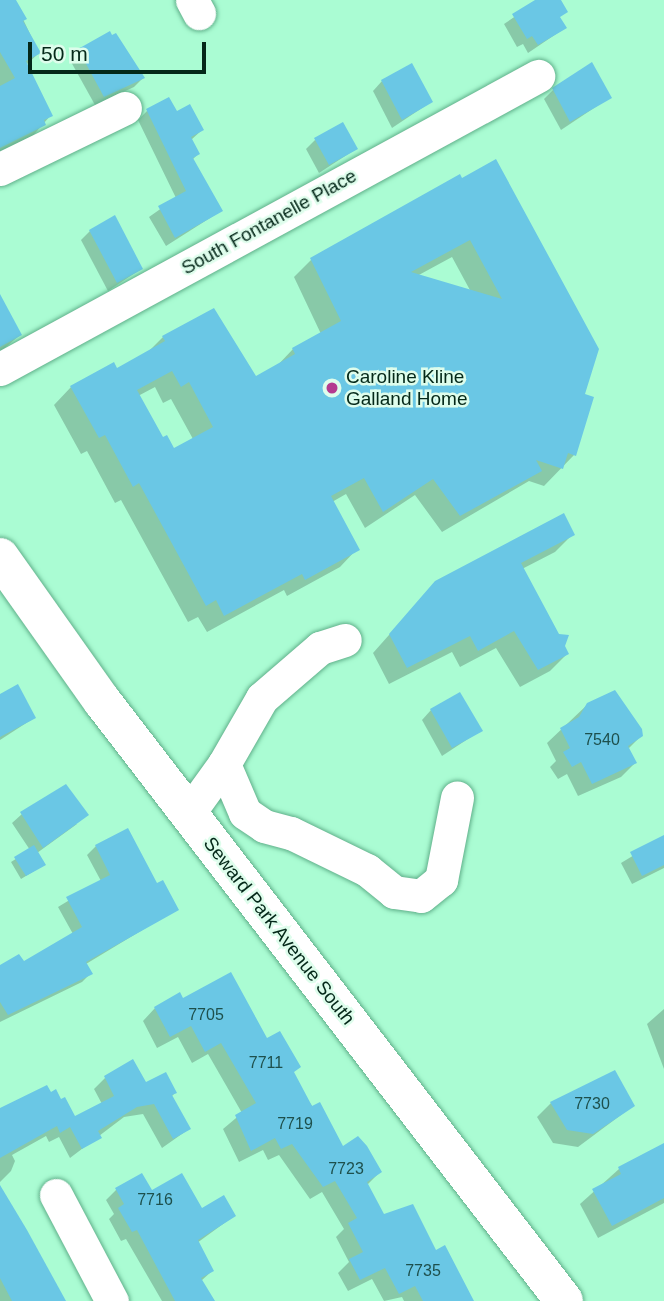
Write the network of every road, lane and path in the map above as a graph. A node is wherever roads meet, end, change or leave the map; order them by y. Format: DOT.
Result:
graph roads {
  1 [pos="538,76"];
  2 [pos="125,108"];
  3 [pos="0,169"];
  4 [pos="0,369"];
  5 [pos="0,557"];
  6 [pos="345,640"];
  7 [pos="224,764"];
  8 [pos="457,797"];
  9 [pos="188,814"];
  10 [pos="56,1195"];
  11 [pos="111,1301"];
  12 [pos="564,1301"];
  1 -- 4 [label="street, South Fontanelle Place"];
  2 -- 3 [label="street"];
  5 -- 9 [label="main road, Seward Park Avenue South"];
  6 -- 7 [label="street"];
  7 -- 8 [label="street"];
  7 -- 9 [label="street"];
  9 -- 12 [label="main road, Seward Park Avenue South"];
  10 -- 11 [label="street"];
}
